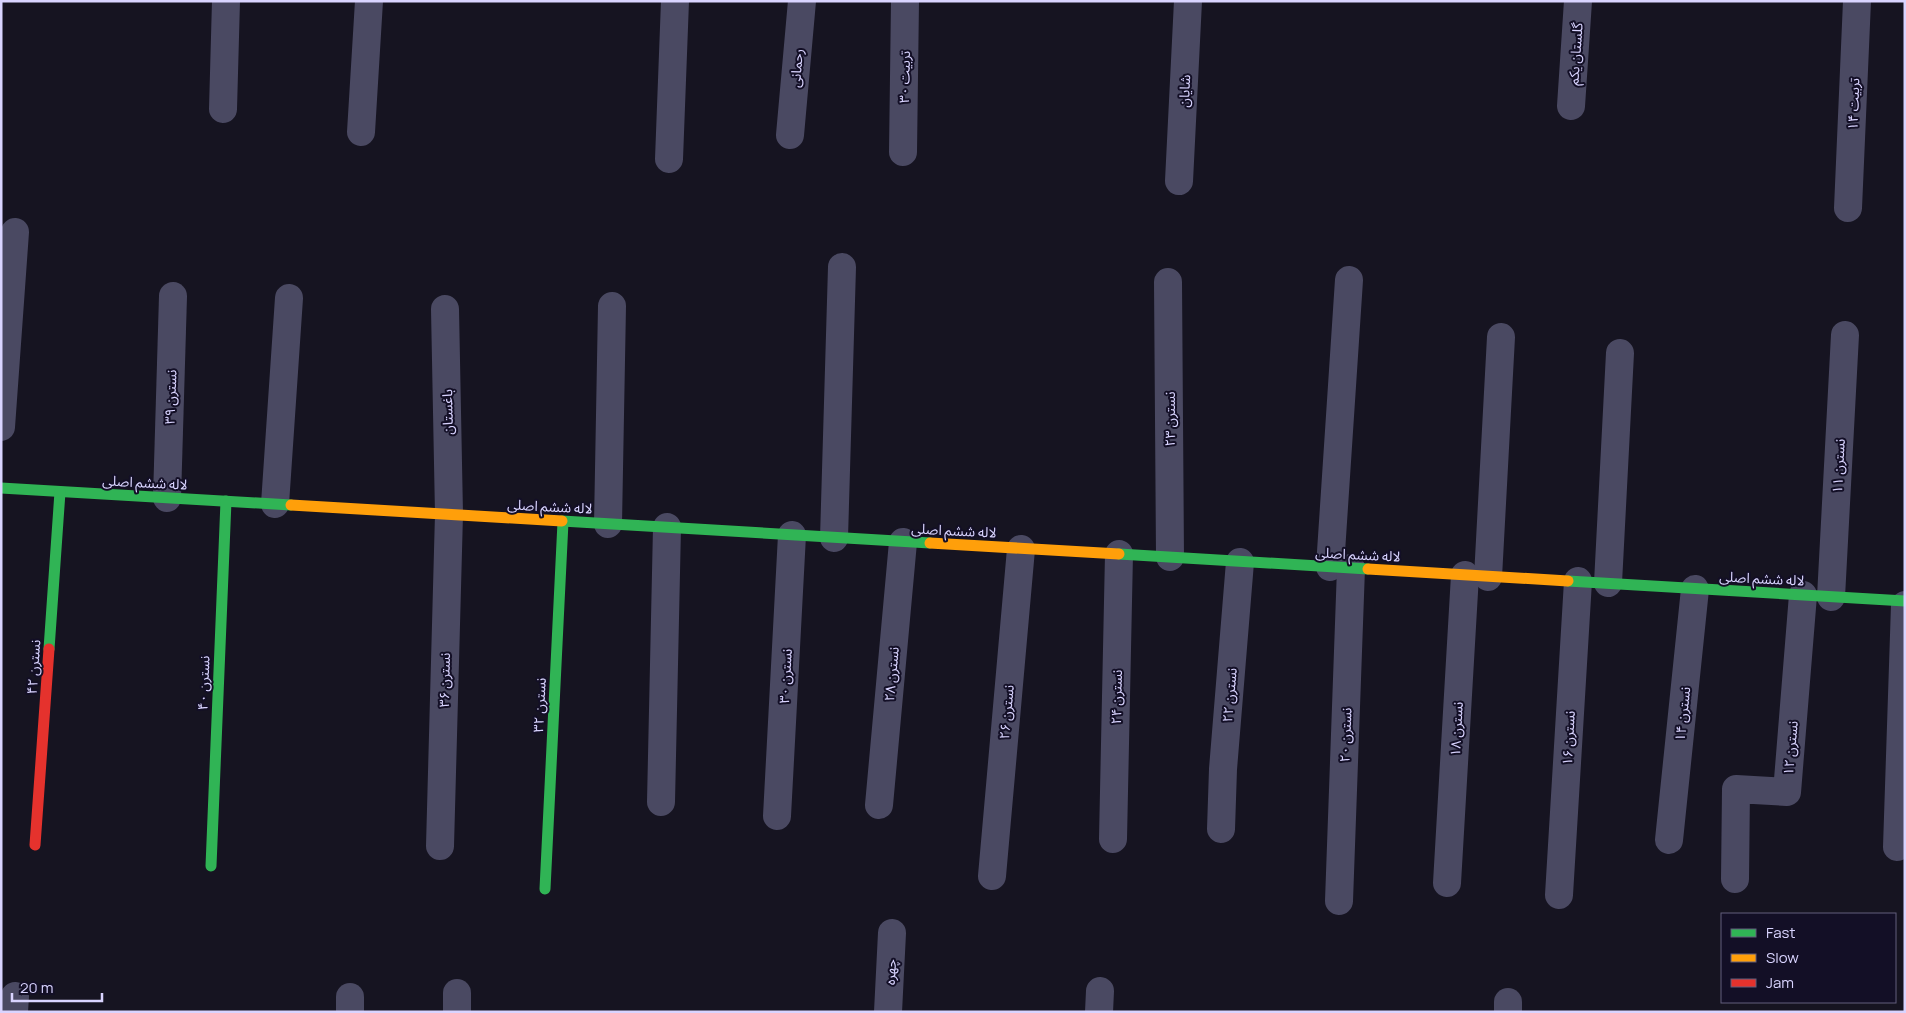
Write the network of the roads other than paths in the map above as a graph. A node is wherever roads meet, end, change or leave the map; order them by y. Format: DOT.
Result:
graph roads {
  1 [pos="226,1"];
  2 [pos="370,1"];
  3 [pos="675,1"];
  4 [pos="802,1"];
  5 [pos="906,1"];
  6 [pos="1188,1"];
  7 [pos="1578,1"];
  8 [pos="1857,1"];
  9 [pos="1571,106"];
  10 [pos="223,109"];
  11 [pos="361,132"];
  12 [pos="790,135"];
  13 [pos="902,152"];
  14 [pos="669,159"];
  15 [pos="1179,182"];
  16 [pos="1848,208"];
  17 [pos="16,232"];
  18 [pos="842,267"];
  19 [pos="1349,280"];
  20 [pos="1168,282"];
  21 [pos="173,296"];
  22 [pos="289,298"];
  23 [pos="612,306"];
  24 [pos="445,310"];
  25 [pos="1845,334"];
  26 [pos="1501,337"];
  27 [pos="1620,353"];
  28 [pos="1,427"];
  29 [pos="1,488"];
  30 [pos="60,492"];
  31 [pos="167,498"];
  32 [pos="226,502"];
  33 [pos="275,504"];
  34 [pos="449,514"];
  35 [pos="563,522"];
  36 [pos="608,524"];
  37 [pos="667,528"];
  38 [pos="792,535"];
  39 [pos="834,538"];
  40 [pos="904,542"];
  41 [pos="1021,548"];
  42 [pos="1118,554"];
  43 [pos="1170,557"];
  44 [pos="1240,562"];
  45 [pos="1341,568"];
  46 [pos="1476,576"];
  47 [pos="1578,581"];
  48 [pos="1608,583"];
  49 [pos="1695,589"];
  50 [pos="1803,595"];
  51 [pos="1830,597"];
  52 [pos="1905,603"];
  53 [pos="661,802"];
  54 [pos="879,805"];
  55 [pos="777,816"];
  56 [pos="1221,829"];
  57 [pos="1113,839"];
  58 [pos="1669,840"];
  59 [pos="36,845"];
  60 [pos="440,846"];
  61 [pos="1897,847"];
  62 [pos="210,866"];
  63 [pos="992,876"];
  64 [pos="1735,879"];
  65 [pos="1447,883"];
  66 [pos="545,890"];
  67 [pos="1559,895"];
  68 [pos="1338,901"];
  69 [pos="892,933"];
  70 [pos="888,1012"];
  1 -- 10 [label="street"];
  2 -- 11 [label="street"];
  3 -- 14 [label="street"];
  4 -- 12 [label="street, رحمانی"];
  5 -- 13 [label="street, تربیت ۳۰"];
  6 -- 15 [label="street, شایان"];
  7 -- 9 [label="street, گلستان یکم"];
  8 -- 16 [label="street, تربیت ۱۴"];
  17 -- 28 [label="street"];
  18 -- 39 [label="street"];
  19 -- 45 [label="street, نسترن ۲۰"];
  20 -- 43 [label="street, نسترن ۲۳"];
  21 -- 31 [label="street, نسترن ۳۹"];
  22 -- 33 [label="street"];
  23 -- 36 [label="street"];
  24 -- 34 [label="street, باغستان"];
  25 -- 51 [label="street, نسترن ۱۱"];
  26 -- 46 [label="street, نسترن ۱۸"];
  27 -- 48 [label="street"];
  29 -- 30 [label="street, لاله ششم اصلی"];
  30 -- 31 [label="street, لاله ششم اصلی"];
  30 -- 59 [label="street, نسترن ۴۲"];
  31 -- 32 [label="street, لاله ششم اصلی"];
  32 -- 33 [label="street, لاله ششم اصلی"];
  32 -- 62 [label="street, نسترن ۴۰"];
  33 -- 34 [label="street, لاله ششم اصلی"];
  34 -- 35 [label="street, لاله ششم اصلی"];
  34 -- 60 [label="street, نسترن ۳۶"];
  35 -- 36 [label="street, لاله ششم اصلی"];
  35 -- 66 [label="street, نسترن ۳۲"];
  36 -- 37 [label="street, لاله ششم اصلی"];
  37 -- 38 [label="street, لاله ششم اصلی"];
  37 -- 53 [label="street"];
  38 -- 39 [label="street, لاله ششم اصلی"];
  38 -- 55 [label="street, نسترن ۳۰"];
  39 -- 40 [label="street, لاله ششم اصلی"];
  40 -- 41 [label="street, لاله ششم اصلی"];
  40 -- 54 [label="street, نسترن ۲۸"];
  41 -- 42 [label="street, لاله ششم اصلی"];
  41 -- 63 [label="street, نسترن ۲۶"];
  42 -- 43 [label="street, لاله ششم اصلی"];
  42 -- 57 [label="street, نسترن ۲۴"];
  43 -- 44 [label="street, لاله ششم اصلی"];
  44 -- 45 [label="street, لاله ششم اصلی"];
  44 -- 56 [label="street, نسترن ۲۲"];
  45 -- 46 [label="street, لاله ششم اصلی"];
  45 -- 68 [label="street, نسترن ۲۰"];
  46 -- 47 [label="street, لاله ششم اصلی"];
  46 -- 65 [label="street, نسترن ۱۸"];
  47 -- 48 [label="street, لاله ششم اصلی"];
  47 -- 67 [label="street, نسترن ۱۶"];
  48 -- 49 [label="street, لاله ششم اصلی"];
  49 -- 50 [label="street, لاله ششم اصلی"];
  49 -- 58 [label="street, نسترن ۱۴"];
  50 -- 51 [label="street, لاله ششم اصلی"];
  50 -- 64 [label="street, نسترن ۱۲"];
  51 -- 52 [label="street, لاله ششم اصلی"];
  52 -- 61 [label="street"];
  69 -- 70 [label="street, چهره"];
}
